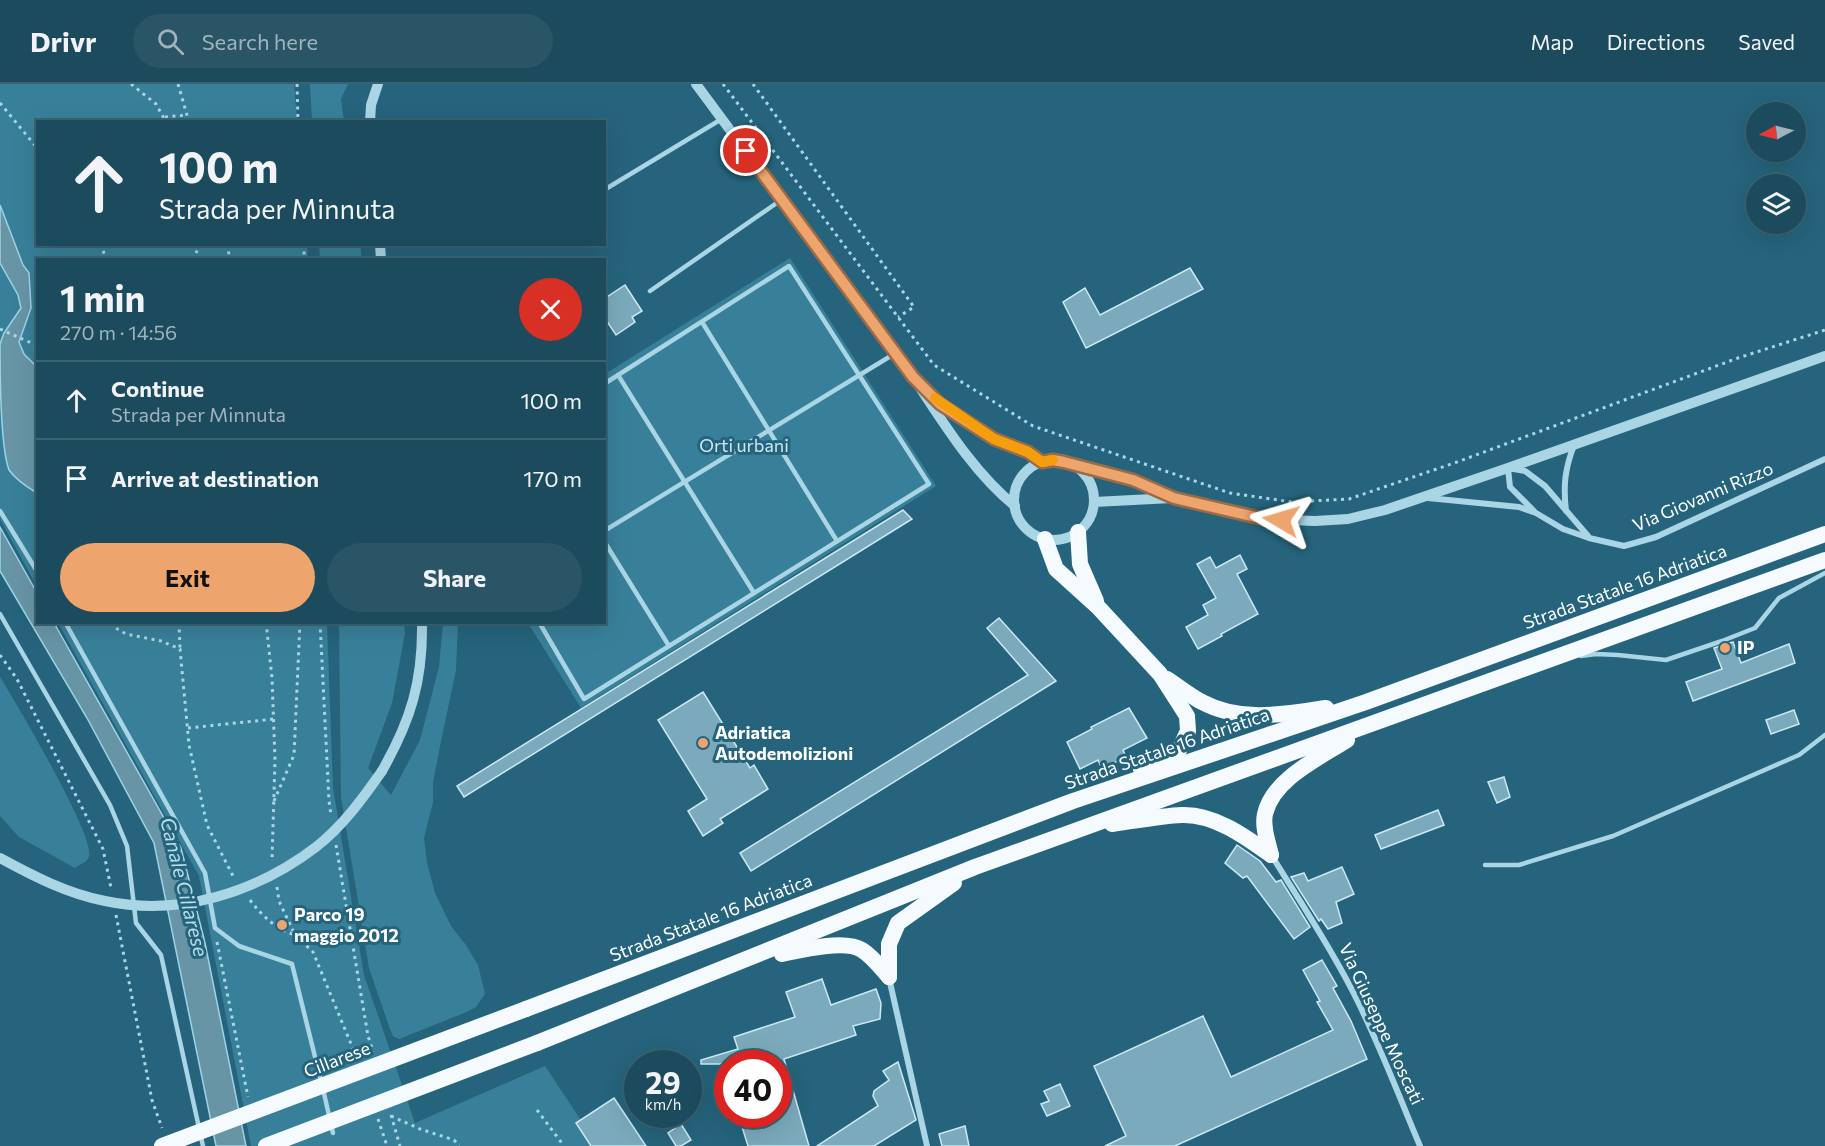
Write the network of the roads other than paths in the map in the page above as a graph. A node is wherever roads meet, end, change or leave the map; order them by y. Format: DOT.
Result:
graph roads {
  1 [pos="378,84"];
  2 [pos="696,84"];
  3 [pos="722,118"];
  4 [pos="370,120"];
  5 [pos="606,189"];
  6 [pos="782,200"];
  7 [pos="650,291"];
  8 [pos="702,322"];
  9 [pos="895,353"];
  10 [pos="1825,356"];
  11 [pos="618,375"];
  12 [pos="859,375"];
  13 [pos="913,377"];
  14 [pos="606,383"];
  15 [pos="769,430"];
  16 [pos="1574,445"];
  17 [pos="1825,459"];
  18 [pos="1042,462"];
  19 [pos="1074,466"];
  20 [pos="1508,468"];
  21 [pos="685,482"];
  22 [pos="1421,497"];
  23 [pos="1174,498"];
  24 [pos="1094,502"];
  25 [pos="1015,506"];
  26 [pos="0,511"];
  27 [pos="1566,511"];
  28 [pos="1536,513"];
  29 [pos="606,530"];
  30 [pos="1078,532"];
  31 [pos="1825,534"];
  32 [pos="1589,538"];
  33 [pos="1045,539"];
  34 [pos="837,541"];
  35 [pos="606,544"];
  36 [pos="1825,560"];
  37 [pos="36,570"];
  38 [pos="1825,573"];
  39 [pos="754,593"];
  40 [pos="1098,607"];
  41 [pos="0,614"];
  42 [pos="66,624"];
  43 [pos="422,624"];
  44 [pos="540,624"];
  45 [pos="669,646"];
  46 [pos="1534,664"];
  47 [pos="1160,674"];
  48 [pos="1366,702"];
  49 [pos="1375,723"];
  50 [pos="1825,735"];
  51 [pos="1073,801"];
  52 [pos="1080,829"];
  53 [pos="1271,855"];
  54 [pos="0,858"];
  55 [pos="1485,865"];
  56 [pos="975,867"];
  57 [pos="729,967"];
  58 [pos="889,977"];
  59 [pos="526,1009"];
  60 [pos="333,1133"];
  61 [pos="162,1146"];
  62 [pos="203,1146"];
  63 [pos="266,1146"];
  64 [pos="927,1146"];
  65 [pos="1420,1146"];
  1 -- 4 [label="street"];
  2 -- 3 [label="street"];
  3 -- 5 [label="lane"];
  3 -- 6 [label="street"];
  6 -- 7 [label="lane"];
  6 -- 9 [label="street"];
  8 -- 11 [label="lane"];
  8 -- 12 [label="lane"];
  8 -- 15 [label="lane"];
  9 -- 12 [label="lane"];
  9 -- 13 [label="street"];
  10 -- 16 [label="street"];
  11 -- 14 [label="lane"];
  11 -- 21 [label="lane"];
  12 -- 15 [label="lane"];
  12 -- 34 [label="lane"];
  13 -- 18 [label="street"];
  13 -- 25 [label="street"];
  15 -- 21 [label="lane"];
  15 -- 34 [label="lane"];
  16 -- 20 [label="street"];
  16 -- 27 [label="street"];
  17 -- 32 [label="street, Via Giovanni Rizzo"];
  18 -- 19 [label="street"];
  18 -- 25 [label="street"];
  19 -- 23 [label="street"];
  19 -- 24 [label="street"];
  20 -- 22 [label="street"];
  20 -- 27 [label="street"];
  20 -- 28 [label="street"];
  21 -- 29 [label="lane"];
  21 -- 39 [label="lane"];
  22 -- 23 [label="street"];
  22 -- 28 [label="street, Via Giovanni Rizzo"];
  23 -- 24 [label="street"];
  24 -- 30 [label="street"];
  25 -- 33 [label="street"];
  26 -- 37 [label="lane"];
  27 -- 32 [label="street"];
  28 -- 32 [label="street, Via Giovanni Rizzo"];
  30 -- 33 [label="street"];
  30 -- 40 [label="highway"];
  31 -- 48 [label="highway, Strada Statale 16 Adriatica"];
  33 -- 40 [label="highway"];
  34 -- 39 [label="lane"];
  35 -- 45 [label="lane"];
  36 -- 46 [label="highway"];
  38 -- 46 [label="lane"];
  39 -- 45 [label="lane"];
  40 -- 47 [label="highway"];
  41 -- 62 [label="lane"];
  42 -- 60 [label="lane"];
  43 -- 54 [label="street, bridge"];
  44 -- 45 [label="lane"];
  46 -- 49 [label="highway"];
  47 -- 48 [label="highway"];
  47 -- 51 [label="highway"];
  48 -- 51 [label="highway, Strada Statale 16 Adriatica"];
  49 -- 52 [label="highway"];
  49 -- 53 [label="highway"];
  50 -- 55 [label="lane"];
  51 -- 59 [label="highway, Strada Statale 16 Adriatica"];
  52 -- 53 [label="highway"];
  52 -- 56 [label="highway"];
  53 -- 65 [label="street, Via Giuseppe Moscati"];
  56 -- 57 [label="highway"];
  56 -- 58 [label="highway"];
  57 -- 58 [label="highway"];
  57 -- 63 [label="highway, bridge"];
  58 -- 64 [label="street"];
  59 -- 61 [label="highway, Cillarese, bridge"];
}
